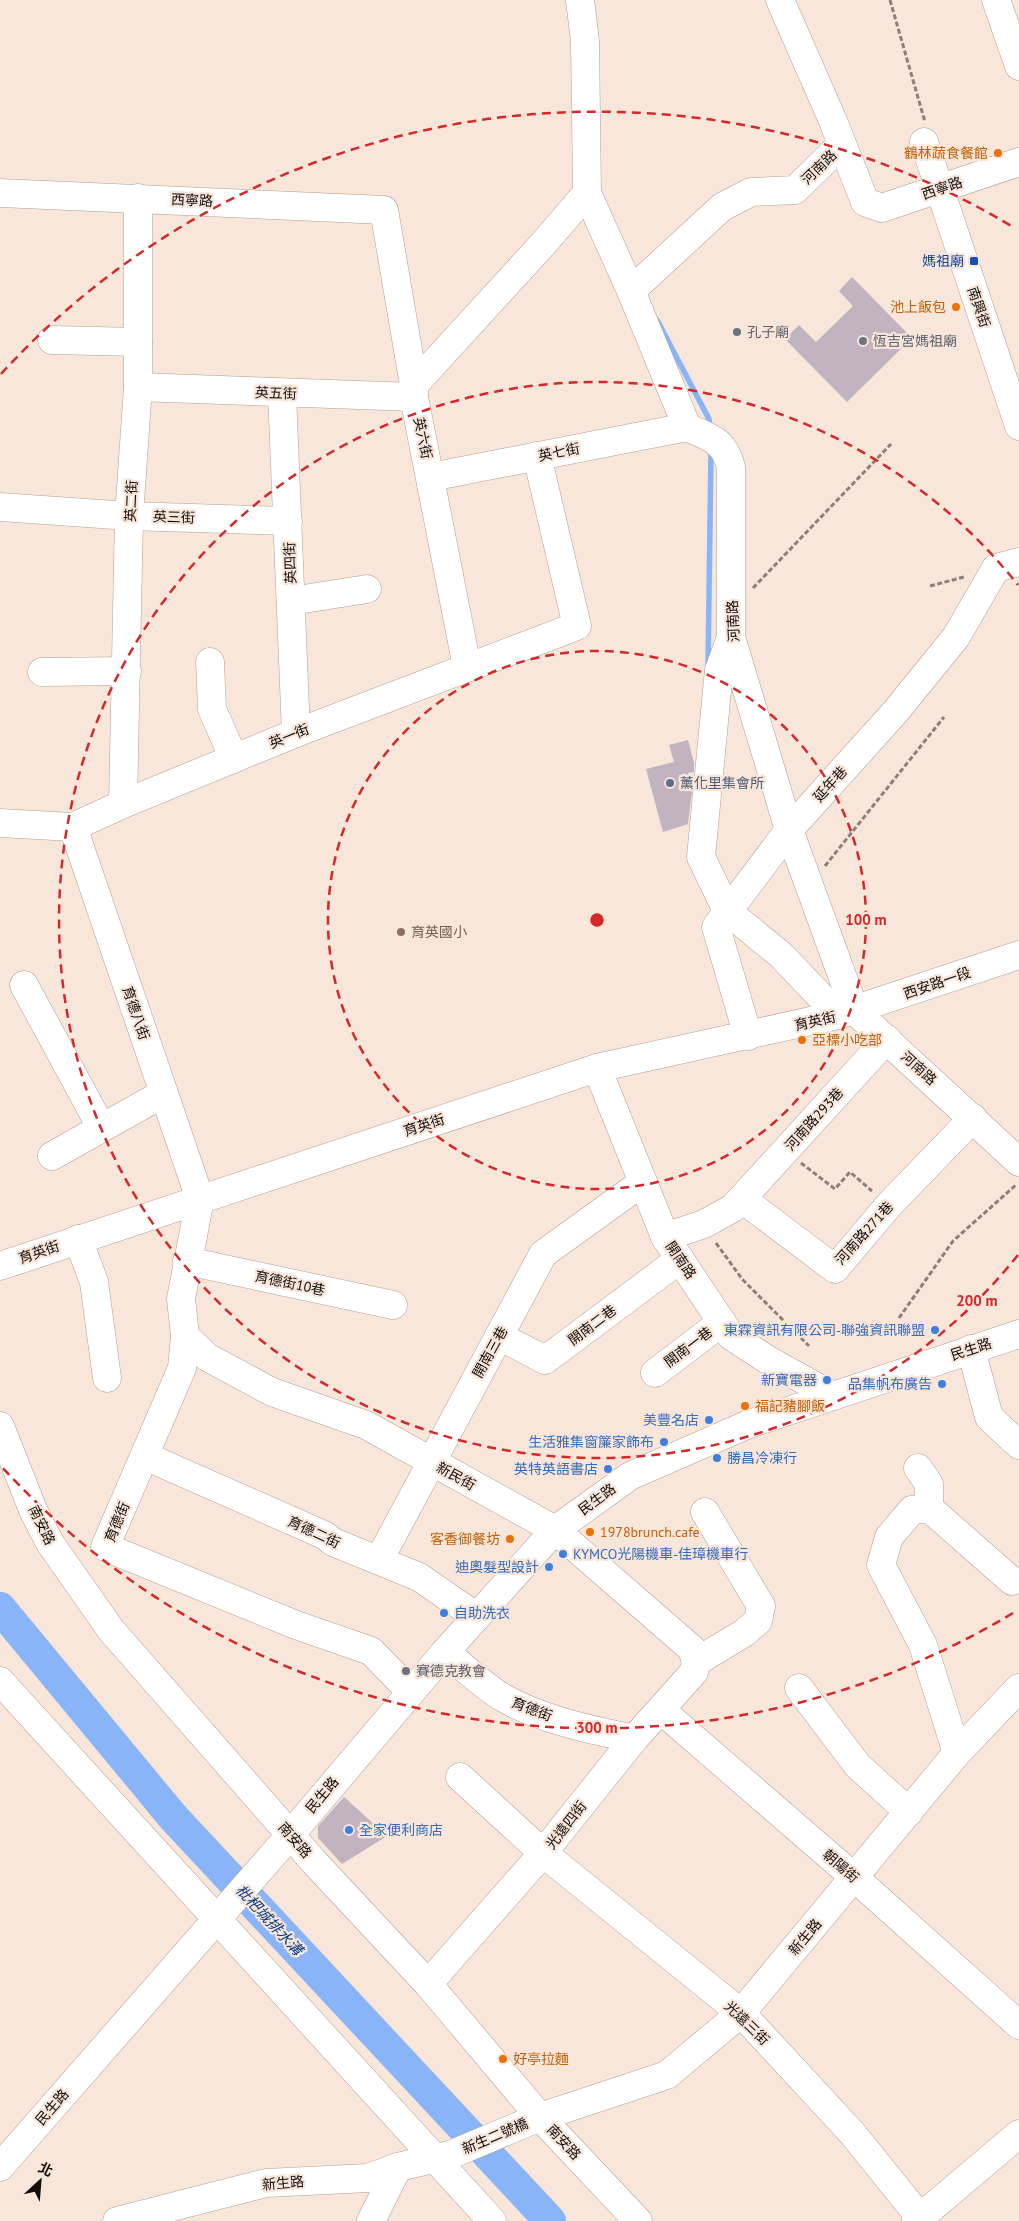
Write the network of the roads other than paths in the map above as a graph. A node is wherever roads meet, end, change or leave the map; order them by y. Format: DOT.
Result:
graph roads {
  1 [pos="580,0"];
  2 [pos="780,0"];
  3 [pos="996,0"];
  4 [pos="1019,66"];
  5 [pos="924,142"];
  6 [pos="842,144"];
  7 [pos="1019,162"];
  8 [pos="939,189"];
  9 [pos="0,193"];
  10 [pos="587,193"];
  11 [pos="138,198"];
  12 [pos="384,210"];
  13 [pos="631,291"];
  14 [pos="52,340"];
  15 [pos="138,342"];
  16 [pos="138,387"];
  17 [pos="414,391"];
  18 [pos="282,393"];
  19 [pos="1019,426"];
  20 [pos="687,427"];
  21 [pos="537,456"];
  22 [pos="431,477"];
  23 [pos="0,507"];
  24 [pos="129,516"];
  25 [pos="288,521"];
  26 [pos="1019,562"];
  27 [pos="368,589"];
  28 [pos="291,601"];
  29 [pos="731,624"];
  30 [pos="210,662"];
  31 [pos="467,667"];
  32 [pos="42,672"];
  33 [pos="127,672"];
  34 [pos="296,733"];
  35 [pos="234,758"];
  36 [pos="123,804"];
  37 [pos="0,823"];
  38 [pos="73,827"];
  39 [pos="789,830"];
  40 [pos="727,911"];
  41 [pos="1019,955"];
  42 [pos="24,986"];
  43 [pos="847,1013"];
  44 [pos="748,1036"];
  45 [pos="887,1039"];
  46 [pos="597,1068"];
  47 [pos="164,1093"];
  48 [pos="973,1118"];
  49 [pos="100,1127"];
  50 [pos="52,1156"];
  51 [pos="1019,1162"];
  52 [pos="643,1182"];
  53 [pos="200,1199"];
  54 [pos="742,1199"];
  55 [pos="665,1237"];
  56 [pos="78,1239"];
  57 [pos="680,1259"];
  58 [pos="187,1261"];
  59 [pos="0,1266"];
  60 [pos="393,1305"];
  61 [pos="722,1322"];
  62 [pos="1019,1334"];
  63 [pos="185,1336"];
  64 [pos="499,1336"];
  65 [pos="971,1349"];
  66 [pos="654,1373"];
  67 [pos="106,1378"];
  68 [pos="833,1396"];
  69 [pos="0,1426"];
  70 [pos="1019,1445"];
  71 [pos="145,1456"];
  72 [pos="430,1462"];
  73 [pos="918,1468"];
  74 [pos="930,1508"];
  75 [pos="705,1512"];
  76 [pos="555,1530"];
  77 [pos="379,1560"];
  78 [pos="1012,1581"];
  79 [pos="477,1617"];
  80 [pos="445,1652"];
  81 [pos="696,1662"];
  82 [pos="0,1681"];
  83 [pos="799,1688"];
  84 [pos="411,1692"];
  85 [pos="1017,1694"];
  86 [pos="661,1710"];
  87 [pos="634,1739"];
  88 [pos="958,1752"];
  89 [pos="460,1777"];
  90 [pos="909,1812"];
  91 [pos="288,1837"];
  92 [pos="543,1853"];
  93 [pos="855,1878"];
  94 [pos="219,1915"];
  95 [pos="428,1984"];
  96 [pos="741,2013"];
  97 [pos="1019,2025"];
  98 [pos="540,2117"];
  99 [pos="1019,2134"];
  100 [pos="443,2157"];
  101 [pos="0,2167"];
  102 [pos="398,2167"];
  103 [pos="920,2220"];
  104 [pos="117,2221"];
  105 [pos="371,2221"];
  106 [pos="492,2221"];
  107 [pos="638,2221"];
  1 -- 10 [label="street"];
  2 -- 6 [label="street"];
  3 -- 4 [label="street"];
  5 -- 8 [label="street, 南興街"];
  6 -- 8 [label="street, 西寧路"];
  6 -- 13 [label="street, 河南路"];
  7 -- 8 [label="street, 西寧路"];
  8 -- 19 [label="street, 南興街"];
  9 -- 11 [label="street, 西寧路"];
  10 -- 13 [label="street"];
  10 -- 17 [label="street"];
  11 -- 12 [label="street, 西寧路"];
  11 -- 15 [label="street, 英二街"];
  12 -- 17 [label="street, 英六街"];
  13 -- 20 [label="street"];
  14 -- 15 [label="street"];
  15 -- 16 [label="street, 英二街"];
  16 -- 18 [label="street, 英五街"];
  16 -- 24 [label="street, 英二街"];
  17 -- 18 [label="street, 英五街"];
  17 -- 22 [label="street, 英六街"];
  18 -- 25 [label="street, 英四街"];
  20 -- 21 [label="street, 英七街"];
  20 -- 29 [label="street, 河南路"];
  21 -- 22 [label="street, 英七街"];
  21 -- 31 [label="street, 英一街"];
  22 -- 31 [label="street, 英六街"];
  23 -- 24 [label="street, 英三街"];
  24 -- 25 [label="street, 英三街"];
  24 -- 33 [label="street, 英二街"];
  25 -- 28 [label="street, 英四街"];
  26 -- 39 [label="street, 延年巷"];
  27 -- 28 [label="street"];
  28 -- 34 [label="street, 英四街"];
  29 -- 39 [label="street, 河南路"];
  29 -- 40 [label="street"];
  30 -- 35 [label="street"];
  31 -- 34 [label="street, 英一街"];
  32 -- 33 [label="street"];
  33 -- 36 [label="street, 英二街"];
  34 -- 35 [label="street, 英一街"];
  35 -- 36 [label="street, 英一街"];
  36 -- 38 [label="street, 英一街"];
  37 -- 38 [label="street, 英一街"];
  38 -- 47 [label="street, 育德八街"];
  39 -- 40 [label="street, 延年巷"];
  39 -- 43 [label="street, 河南路"];
  40 -- 43 [label="street"];
  40 -- 44 [label="street, 延年巷"];
  41 -- 43 [label="street, 西安路一段"];
  42 -- 49 [label="street"];
  43 -- 44 [label="street, 育英街"];
  43 -- 45 [label="street, 河南路"];
  44 -- 46 [label="street, 育英街"];
  45 -- 48 [label="street, 河南路"];
  45 -- 54 [label="street, 河南路293巷"];
  46 -- 52 [label="street, 開南路"];
  46 -- 53 [label="street, 育英街"];
  47 -- 49 [label="street"];
  47 -- 53 [label="street, 育德八街"];
  48 -- 51 [label="street, 河南路"];
  48 -- 54 [label="street, 河南路271巷"];
  49 -- 50 [label="street"];
  52 -- 55 [label="street, 開南路"];
  52 -- 64 [label="street, 開南三巷"];
  53 -- 56 [label="street, 育英街"];
  53 -- 58 [label="street, 育德街"];
  54 -- 55 [label="street, 河南路293巷"];
  55 -- 57 [label="street, 開南路"];
  56 -- 59 [label="street, 育英街"];
  56 -- 67 [label="street"];
  57 -- 61 [label="street, 開南路"];
  57 -- 64 [label="street, 開南二巷"];
  58 -- 60 [label="street, 育德街10巷"];
  58 -- 63 [label="street, 育德街"];
  61 -- 66 [label="street, 開南一巷"];
  61 -- 68 [label="street, 開南路"];
  62 -- 65 [label="street, 民生路"];
  63 -- 71 [label="street, 育德街"];
  63 -- 72 [label="street, 新民街"];
  64 -- 72 [label="street, 開南三巷"];
  65 -- 68 [label="street, 民生路"];
  65 -- 70 [label="street"];
  68 -- 76 [label="street, 民生路"];
  69 -- 91 [label="street, 南安路"];
  71 -- 77 [label="street, 育德二街"];
  71 -- 84 [label="street, 育德街"];
  72 -- 76 [label="street, 新民街"];
  72 -- 77 [label="street, 開南三巷"];
  73 -- 74 [label="street"];
  74 -- 78 [label="street"];
  74 -- 88 [label="street"];
  75 -- 81 [label="street"];
  76 -- 79 [label="street, 民生路"];
  76 -- 81 [label="street, 新民街"];
  77 -- 79 [label="street, 育德二街"];
  79 -- 80 [label="street, 民生路"];
  80 -- 84 [label="street, 民生路"];
  80 -- 87 [label="street, 育德街"];
  81 -- 86 [label="street, 光遠四街"];
  82 -- 94 [label="street"];
  83 -- 90 [label="street"];
  84 -- 91 [label="street, 民生路"];
  85 -- 88 [label="street, 新生路"];
  86 -- 87 [label="street, 光遠四街"];
  86 -- 93 [label="street, 朝陽街"];
  87 -- 92 [label="street, 光遠四街"];
  88 -- 90 [label="street, 新生路"];
  89 -- 92 [label="street, 光遠三街"];
  90 -- 93 [label="street, 新生路"];
  91 -- 94 [label="street, 民生路"];
  91 -- 95 [label="street, 南安路"];
  92 -- 95 [label="street, 光遠四街"];
  92 -- 96 [label="street, 光遠三街"];
  93 -- 96 [label="street, 新生路"];
  93 -- 97 [label="street, 朝陽街"];
  94 -- 100 [label="street"];
  94 -- 101 [label="street, 民生路"];
  95 -- 98 [label="street, 南安路"];
  96 -- 98 [label="street, 新生路"];
  96 -- 103 [label="street, 光遠三街"];
  98 -- 100 [label="street, 新生二號橋"];
  98 -- 107 [label="street, 南安路"];
  99 -- 103 [label="street"];
  100 -- 102 [label="street, 新生路"];
  100 -- 106 [label="street"];
  102 -- 104 [label="street, 新生路"];
  102 -- 105 [label="street"];
}
